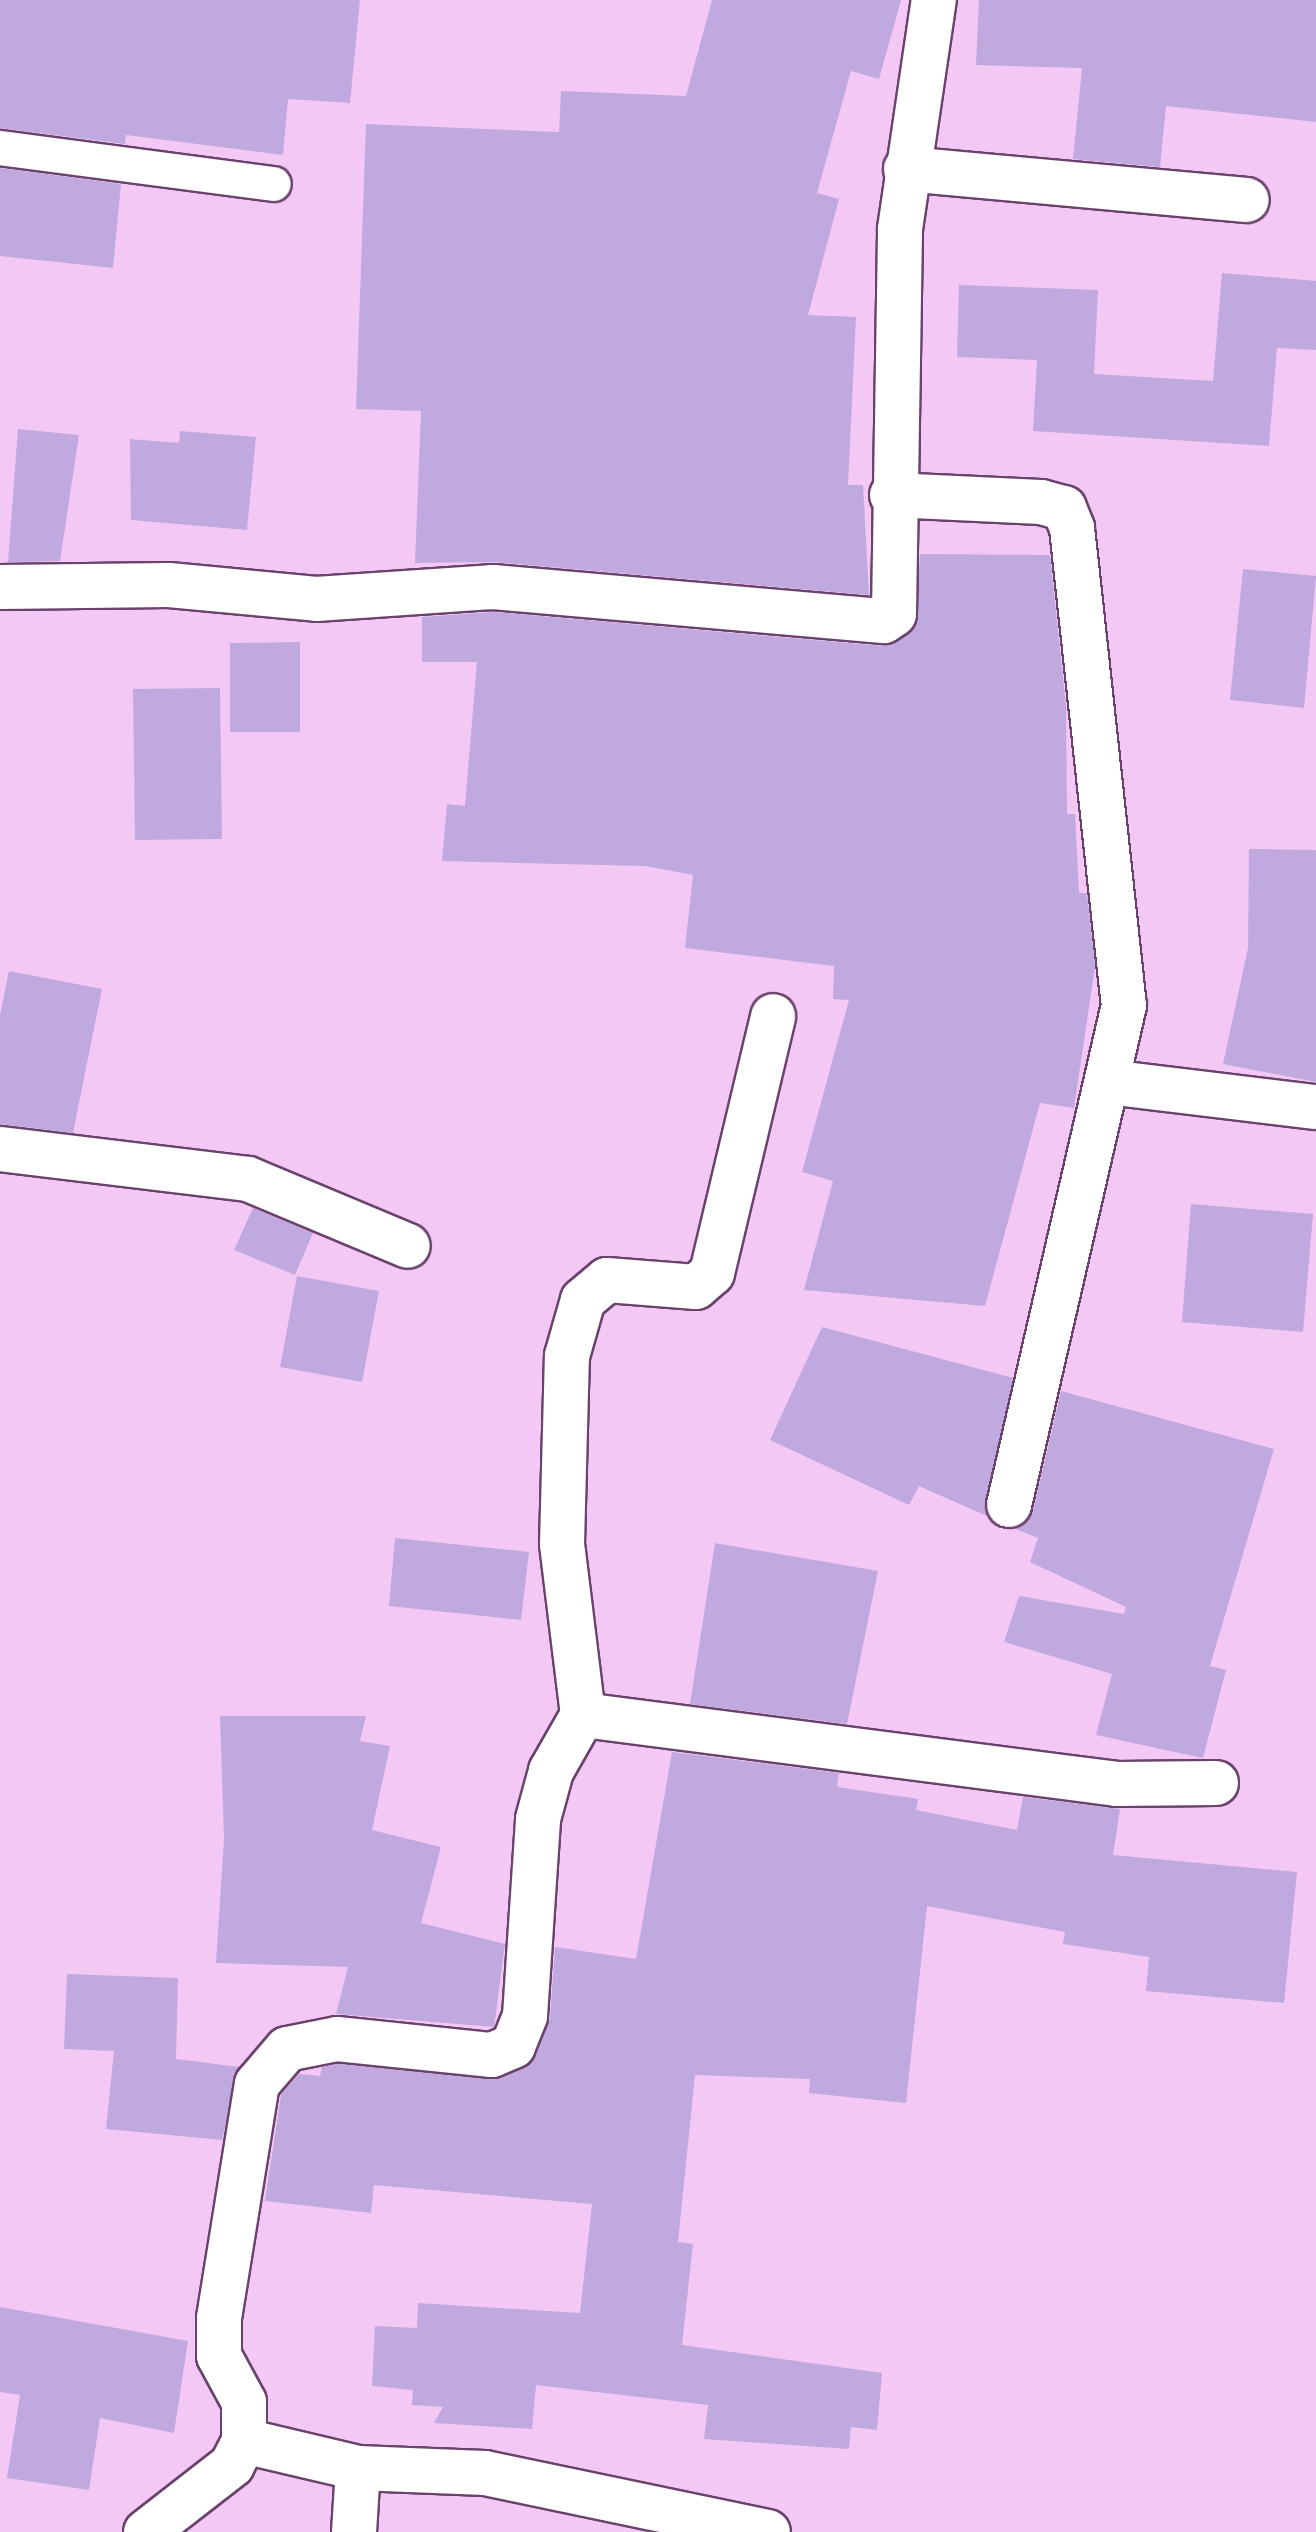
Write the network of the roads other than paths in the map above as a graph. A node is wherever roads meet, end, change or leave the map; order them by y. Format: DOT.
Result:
graph roads {
  1 [pos="934,0"];
  2 [pos="0,148"];
  3 [pos="906,169"];
  4 [pos="274,184"];
  5 [pos="1247,200"];
  6 [pos="892,495"];
  7 [pos="0,587"];
  8 [pos="773,1016"];
  9 [pos="1108,1082"];
  10 [pos="1316,1107"];
  11 [pos="0,1149"];
  12 [pos="408,1246"];
  13 [pos="1009,1505"];
  14 [pos="583,1715"];
  15 [pos="1216,1783"];
  16 [pos="244,2441"];
  17 [pos="358,2468"];
  18 [pos="146,2532"];
  19 [pos="354,2532"];
  20 [pos="768,2532"];
  1 -- 3 [label="street"];
  2 -- 4 [label="lane"];
  3 -- 5 [label="street"];
  3 -- 6 [label="street"];
  6 -- 7 [label="street"];
  6 -- 9 [label="street"];
  8 -- 14 [label="street"];
  9 -- 10 [label="street"];
  9 -- 13 [label="street"];
  11 -- 12 [label="street"];
  14 -- 15 [label="street"];
  14 -- 16 [label="street"];
  16 -- 17 [label="street"];
  16 -- 18 [label="street"];
  17 -- 19 [label="street"];
  17 -- 20 [label="street"];
}
